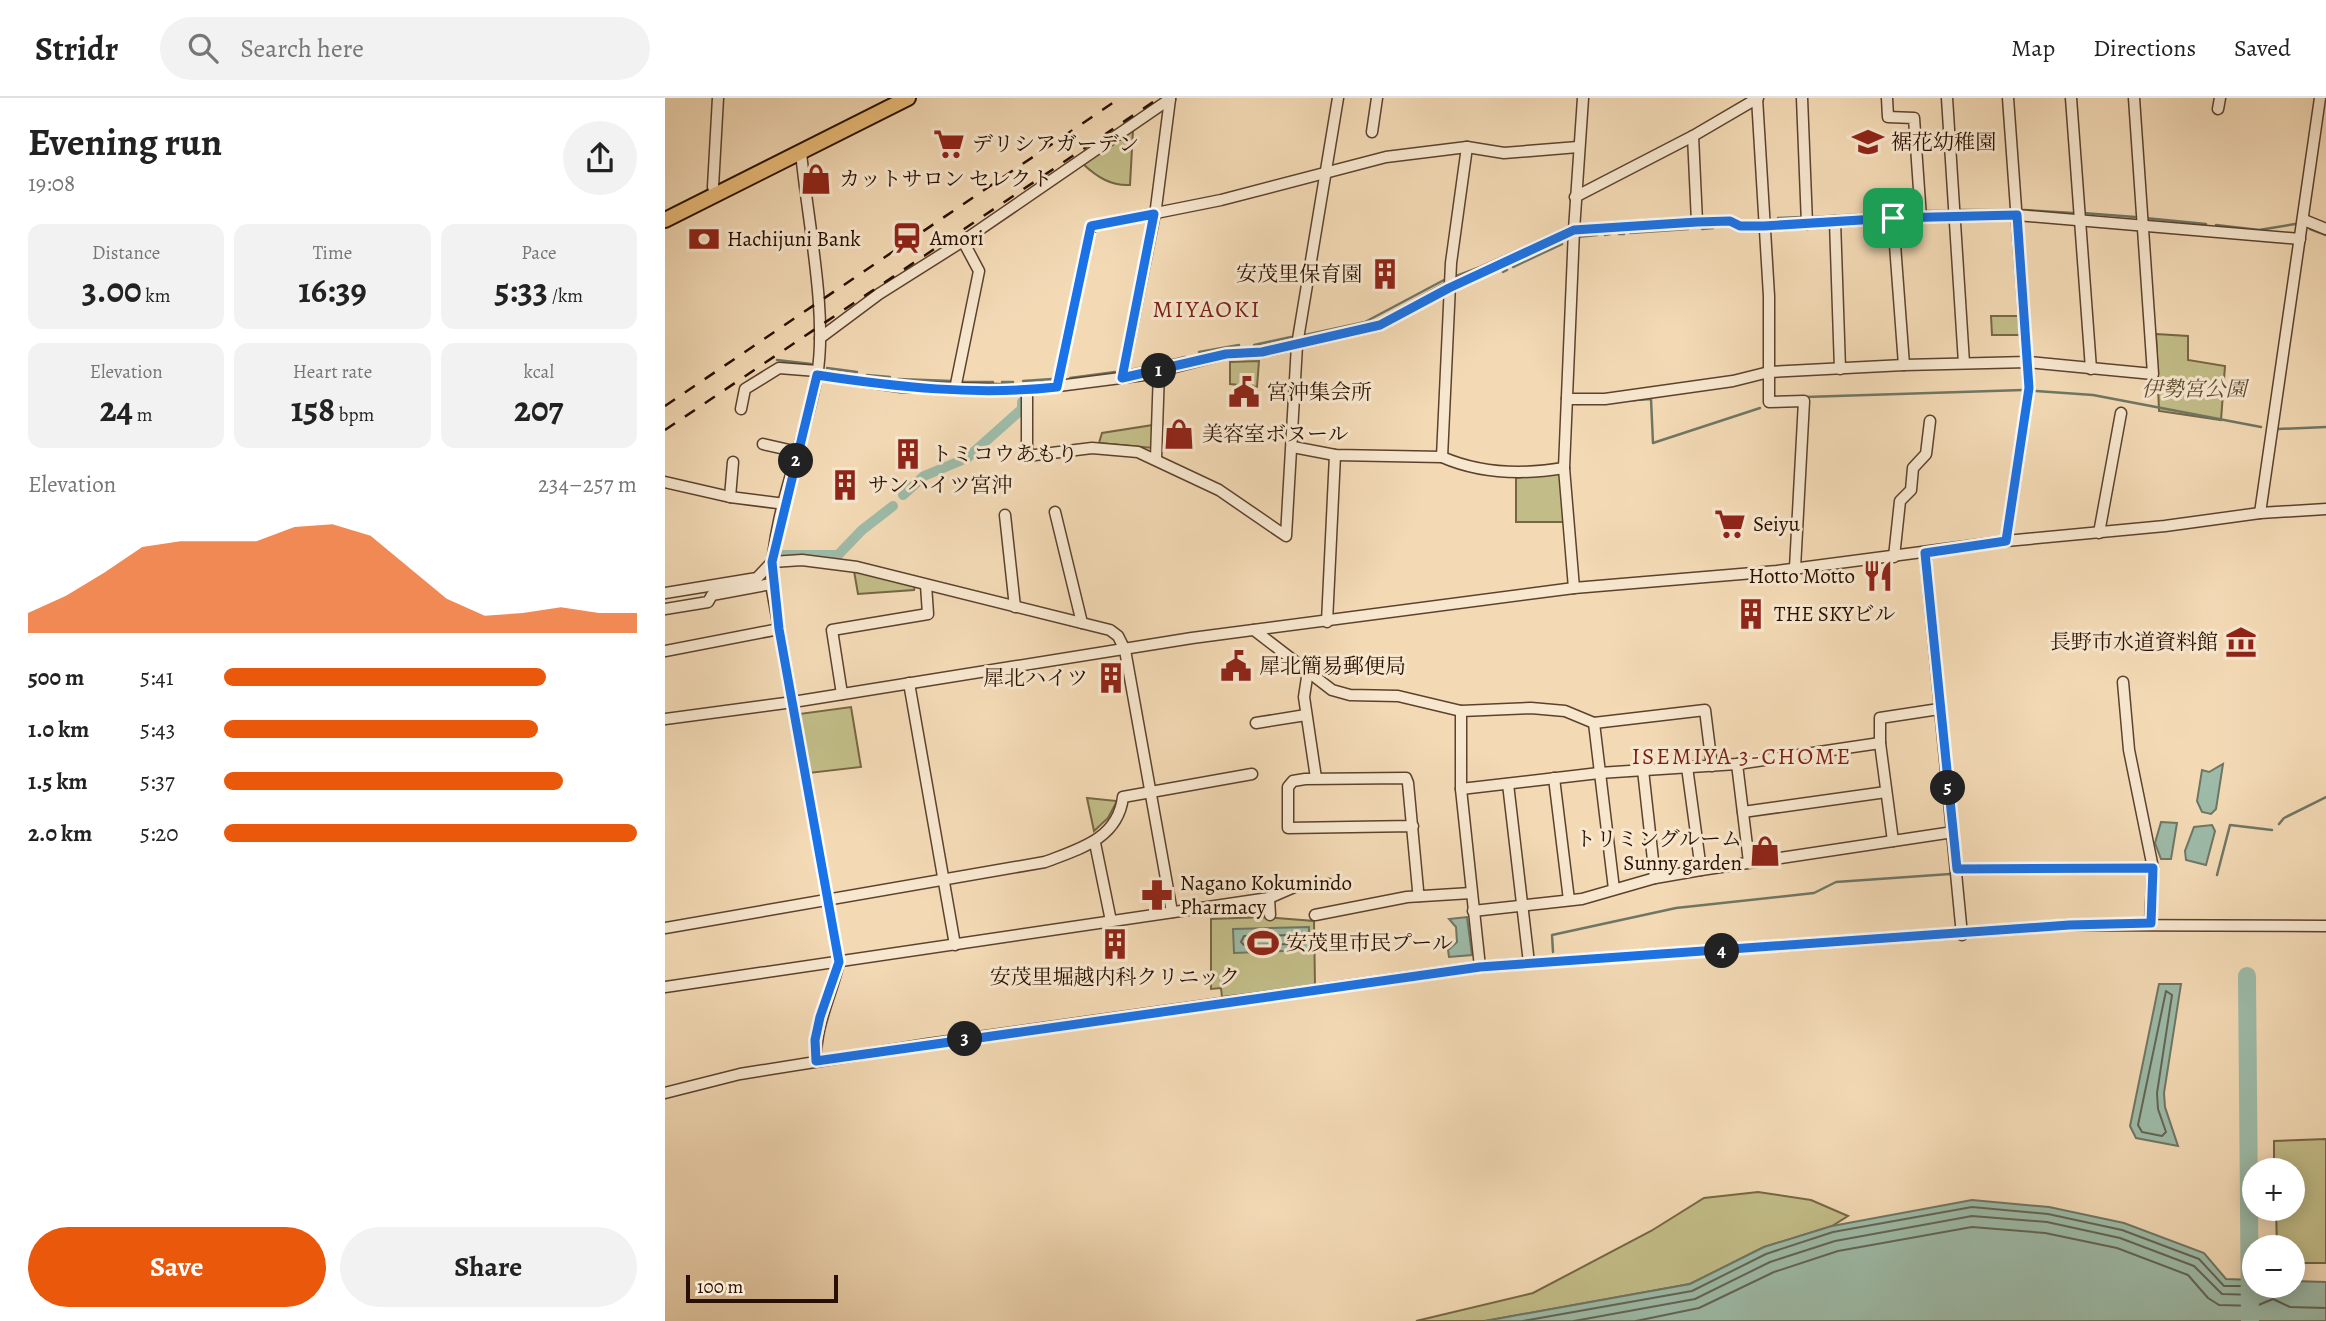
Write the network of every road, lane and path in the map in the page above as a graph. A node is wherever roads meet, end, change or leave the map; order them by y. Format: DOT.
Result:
graph roads {
  1 [pos="718,98"];
  2 [pos="908,98"];
  3 [pos="1338,98"];
  4 [pos="1377,98"];
  5 [pos="1583,98"];
  6 [pos="1757,98"];
  7 [pos="1802,98"];
  8 [pos="1887,98"];
  9 [pos="1947,98"];
  10 [pos="2008,98"];
  11 [pos="2071,98"];
  12 [pos="2134,98"];
  13 [pos="2220,98"];
  14 [pos="2320,98"];
  15 [pos="2218,109"];
  16 [pos="1372,132"];
  17 [pos="1693,136"];
  18 [pos="1467,147"];
  19 [pos="1579,147"];
  20 [pos="801,152"];
  21 [pos="1325,174"];
  22 [pos="717,194"];
  23 [pos="1575,197"];
  24 [pos="1154,214"];
  25 [pos="2017,215"];
  26 [pos="1955,217"];
  27 [pos="1893,218"];
  28 [pos="1921,218"];
  29 [pos="665,220"];
  30 [pos="2078,220"];
  31 [pos="2304,220"];
  32 [pos="1835,221"];
  33 [pos="1697,222"];
  34 [pos="1807,224"];
  35 [pos="1764,226"];
  36 [pos="2141,226"];
  37 [pos="2326,229"];
  38 [pos="1574,230"];
  39 [pos="2300,239"];
  40 [pos="963,241"];
  41 [pos="1449,288"];
  42 [pos="820,338"];
  43 [pos="1297,345"];
  44 [pos="2028,362"];
  45 [pos="1964,363"];
  46 [pos="1904,365"];
  47 [pos="1840,369"];
  48 [pos="2091,369"];
  49 [pos="1159,371"];
  50 [pos="1769,372"];
  51 [pos="817,373"];
  52 [pos="1122,378"];
  53 [pos="1057,387"];
  54 [pos="955,389"];
  55 [pos="1027,390"];
  56 [pos="1567,399"];
  57 [pos="741,409"];
  58 [pos="2121,413"];
  59 [pos="1930,421"];
  60 [pos="763,444"];
  61 [pos="1293,447"];
  62 [pos="798,452"];
  63 [pos="1335,455"];
  64 [pos="1442,457"];
  65 [pos="1156,458"];
  66 [pos="733,462"];
  67 [pos="1564,468"];
  68 [pos="665,482"];
  69 [pos="730,497"];
  70 [pos="785,504"];
  71 [pos="2326,509"];
  72 [pos="1055,512"];
  73 [pos="2260,513"];
  74 [pos="1005,515"];
  75 [pos="2099,533"];
  76 [pos="2006,541"];
  77 [pos="1925,553"];
  78 [pos="1894,557"];
  79 [pos="772,562"];
  80 [pos="1795,568"];
  81 [pos="772,584"];
  82 [pos="926,585"];
  83 [pos="1574,588"];
  84 [pos="665,593"];
  85 [pos="1014,607"];
  86 [pos="665,609"];
  87 [pos="1327,622"];
  88 [pos="1082,623"];
  89 [pos="779,629"];
  90 [pos="1254,630"];
  91 [pos="1125,650"];
  92 [pos="665,651"];
  93 [pos="1308,671"];
  94 [pos="2123,682"];
  95 [pos="909,683"];
  96 [pos="842,694"];
  97 [pos="793,702"];
  98 [pos="1939,709"];
  99 [pos="1461,711"];
  100 [pos="1306,715"];
  101 [pos="665,719"];
  102 [pos="1256,723"];
  103 [pos="1594,723"];
  104 [pos="1880,743"];
  105 [pos="1737,764"];
  106 [pos="1712,766"];
  107 [pos="1687,767"];
  108 [pos="1643,770"];
  109 [pos="1599,773"];
  110 [pos="1252,774"];
  111 [pos="1316,778"];
  112 [pos="1554,778"];
  113 [pos="1508,784"];
  114 [pos="1461,789"];
  115 [pos="1886,792"];
  116 [pos="1151,793"];
  117 [pos="1743,812"];
  118 [pos="1413,826"];
  119 [pos="1953,832"];
  120 [pos="1893,841"];
  121 [pos="1095,843"];
  122 [pos="1749,862"];
  123 [pos="2153,868"];
  124 [pos="1957,869"];
  125 [pos="1701,870"];
  126 [pos="1655,878"];
  127 [pos="942,880"];
  128 [pos="1329,884"];
  129 [pos="1614,889"];
  130 [pos="1471,893"];
  131 [pos="1419,896"];
  132 [pos="828,898"];
  133 [pos="1269,898"];
  134 [pos="1569,900"];
  135 [pos="1522,907"];
  136 [pos="1473,911"];
  137 [pos="1172,912"];
  138 [pos="1270,915"];
  139 [pos="1315,915"];
  140 [pos="1111,921"];
  141 [pos="2151,923"];
  142 [pos="2326,926"];
  143 [pos="665,928"];
  144 [pos="1962,935"];
  145 [pos="955,945"];
  146 [pos="839,962"];
  147 [pos="1529,963"];
  148 [pos="1480,967"];
  149 [pos="665,987"];
  150 [pos="816,1061"];
  151 [pos="665,1093"];
  1 -- 22 [label="street"];
  2 -- 20 [label="highway"];
  3 -- 21 [label="street"];
  4 -- 16 [label="street"];
  5 -- 19 [label="street"];
  6 -- 17 [label="street"];
  6 -- 35 [label="street"];
  7 -- 34 [label="street"];
  8 -- 28 [label="street"];
  9 -- 26 [label="street"];
  10 -- 25 [label="street"];
  11 -- 30 [label="street"];
  12 -- 36 [label="street"];
  13 -- 15 [label="street"];
  14 -- 31 [label="street"];
  17 -- 23 [label="street"];
  17 -- 33 [label="street"];
  18 -- 19 [label="street"];
  18 -- 21 [label="street"];
  18 -- 41 [label="street"];
  19 -- 23 [label="street"];
  20 -- 22 [label="highway"];
  20 -- 42 [label="street"];
  21 -- 24 [label="street"];
  21 -- 43 [label="street"];
  22 -- 29 [label="highway"];
  23 -- 38 [label="street"];
  24 -- 40 [label="street"];
  24 -- 52 [label="street"];
  24 -- 53 [label="street"];
  25 -- 26 [label="street"];
  25 -- 30 [label="street"];
  25 -- 44 [label="street"];
  26 -- 28 [label="street"];
  26 -- 45 [label="street"];
  27 -- 28 [label="street"];
  27 -- 32 [label="street"];
  27 -- 46 [label="street"];
  30 -- 36 [label="street"];
  30 -- 48 [label="street"];
  31 -- 37 [label="street"];
  31 -- 39 [label="street"];
  32 -- 34 [label="street"];
  32 -- 47 [label="street"];
  33 -- 35 [label="street"];
  33 -- 38 [label="street"];
  34 -- 35 [label="street"];
  35 -- 50 [label="street"];
  36 -- 39 [label="street"];
  36 -- 48 [label="street"];
  38 -- 41 [label="street"];
  38 -- 56 [label="street"];
  39 -- 73 [label="street"];
  40 -- 42 [label="street"];
  40 -- 54 [label="street"];
  41 -- 43 [label="street"];
  41 -- 64 [label="street"];
  42 -- 51 [label="street"];
  43 -- 49 [label="street"];
  43 -- 61 [label="street"];
  44 -- 45 [label="street"];
  44 -- 48 [label="street"];
  44 -- 76 [label="street"];
  45 -- 46 [label="street"];
  46 -- 47 [label="street"];
  47 -- 50 [label="street"];
  49 -- 52 [label="street"];
  49 -- 65 [label="street"];
  50 -- 56 [label="street"];
  50 -- 80 [label="street"];
  51 -- 54 [label="street"];
  51 -- 57 [label="street"];
  51 -- 62 [label="street"];
  52 -- 53 [label="street"];
  53 -- 55 [label="street"];
  54 -- 55 [label="street"];
  55 -- 65 [label="street"];
  56 -- 67 [label="street"];
  58 -- 75 [label="street"];
  59 -- 78 [label="street"];
  60 -- 62 [label="street"];
  61 -- 63 [label="street"];
  61 -- 65 [label="street"];
  62 -- 70 [label="street"];
  63 -- 64 [label="street"];
  63 -- 87 [label="street"];
  64 -- 67 [label="street"];
  66 -- 69 [label="street"];
  67 -- 83 [label="street"];
  68 -- 69 [label="street"];
  69 -- 70 [label="street"];
  70 -- 79 [label="street"];
  71 -- 73 [label="street"];
  72 -- 88 [label="street"];
  73 -- 75 [label="street"];
  74 -- 85 [label="street"];
  75 -- 76 [label="street"];
  76 -- 77 [label="street"];
  77 -- 78 [label="street"];
  77 -- 98 [label="street"];
  78 -- 80 [label="street"];
  79 -- 81 [label="street"];
  79 -- 82 [label="street"];
  79 -- 84 [label="street"];
  80 -- 83 [label="street"];
  81 -- 86 [label="street"];
  81 -- 89 [label="street"];
  82 -- 85 [label="street"];
  82 -- 96 [label="street"];
  83 -- 87 [label="street"];
  85 -- 88 [label="street"];
  87 -- 90 [label="street"];
  88 -- 91 [label="street"];
  89 -- 92 [label="street"];
  89 -- 97 [label="street"];
  90 -- 91 [label="street"];
  90 -- 93 [label="street"];
  91 -- 95 [label="street"];
  91 -- 116 [label="street"];
  93 -- 99 [label="street"];
  93 -- 100 [label="street"];
  94 -- 123 [label="street"];
  95 -- 96 [label="street"];
  95 -- 127 [label="street"];
  96 -- 97 [label="street"];
  97 -- 101 [label="street"];
  97 -- 132 [label="street"];
  98 -- 104 [label="street"];
  98 -- 119 [label="street"];
  99 -- 103 [label="street"];
  99 -- 114 [label="street"];
  100 -- 102 [label="street"];
  100 -- 111 [label="street"];
  103 -- 106 [label="street"];
  103 -- 109 [label="street"];
  104 -- 105 [label="street"];
  104 -- 115 [label="street"];
  105 -- 106 [label="street"];
  105 -- 117 [label="street"];
  106 -- 107 [label="street"];
  107 -- 108 [label="street"];
  107 -- 125 [label="street"];
  108 -- 109 [label="street"];
  108 -- 126 [label="street"];
  109 -- 112 [label="street"];
  109 -- 129 [label="street"];
  110 -- 116 [label="street"];
  111 -- 118 [label="street"];
  111 -- 118 [label="street"];
  112 -- 113 [label="street"];
  112 -- 134 [label="street"];
  113 -- 114 [label="street"];
  113 -- 135 [label="street"];
  114 -- 130 [label="street"];
  115 -- 117 [label="street"];
  115 -- 120 [label="street"];
  116 -- 121 [label="street"];
  116 -- 137 [label="street"];
  117 -- 122 [label="street"];
  118 -- 131 [label="street"];
  119 -- 120 [label="street"];
  119 -- 124 [label="street"];
  120 -- 122 [label="street"];
  121 -- 127 [label="street"];
  121 -- 140 [label="street"];
  122 -- 125 [label="street"];
  123 -- 124 [label="street"];
  123 -- 141 [label="street"];
  124 -- 144 [label="street"];
  125 -- 126 [label="street"];
  126 -- 129 [label="street"];
  127 -- 132 [label="street"];
  127 -- 145 [label="street"];
  128 -- 133 [label="street"];
  129 -- 134 [label="street"];
  130 -- 131 [label="street"];
  130 -- 136 [label="street"];
  131 -- 139 [label="street"];
  132 -- 143 [label="street"];
  132 -- 146 [label="street"];
  133 -- 137 [label="street"];
  133 -- 138 [label="street"];
  134 -- 135 [label="street"];
  135 -- 136 [label="street"];
  135 -- 147 [label="street"];
  136 -- 148 [label="street"];
  137 -- 140 [label="street"];
  140 -- 145 [label="street"];
  141 -- 142 [label="street"];
  141 -- 144 [label="street"];
  144 -- 147 [label="street"];
  145 -- 146 [label="street"];
  146 -- 149 [label="street"];
  146 -- 150 [label="street"];
  147 -- 148 [label="street"];
  148 -- 150 [label="street"];
  150 -- 151 [label="street"];
}
